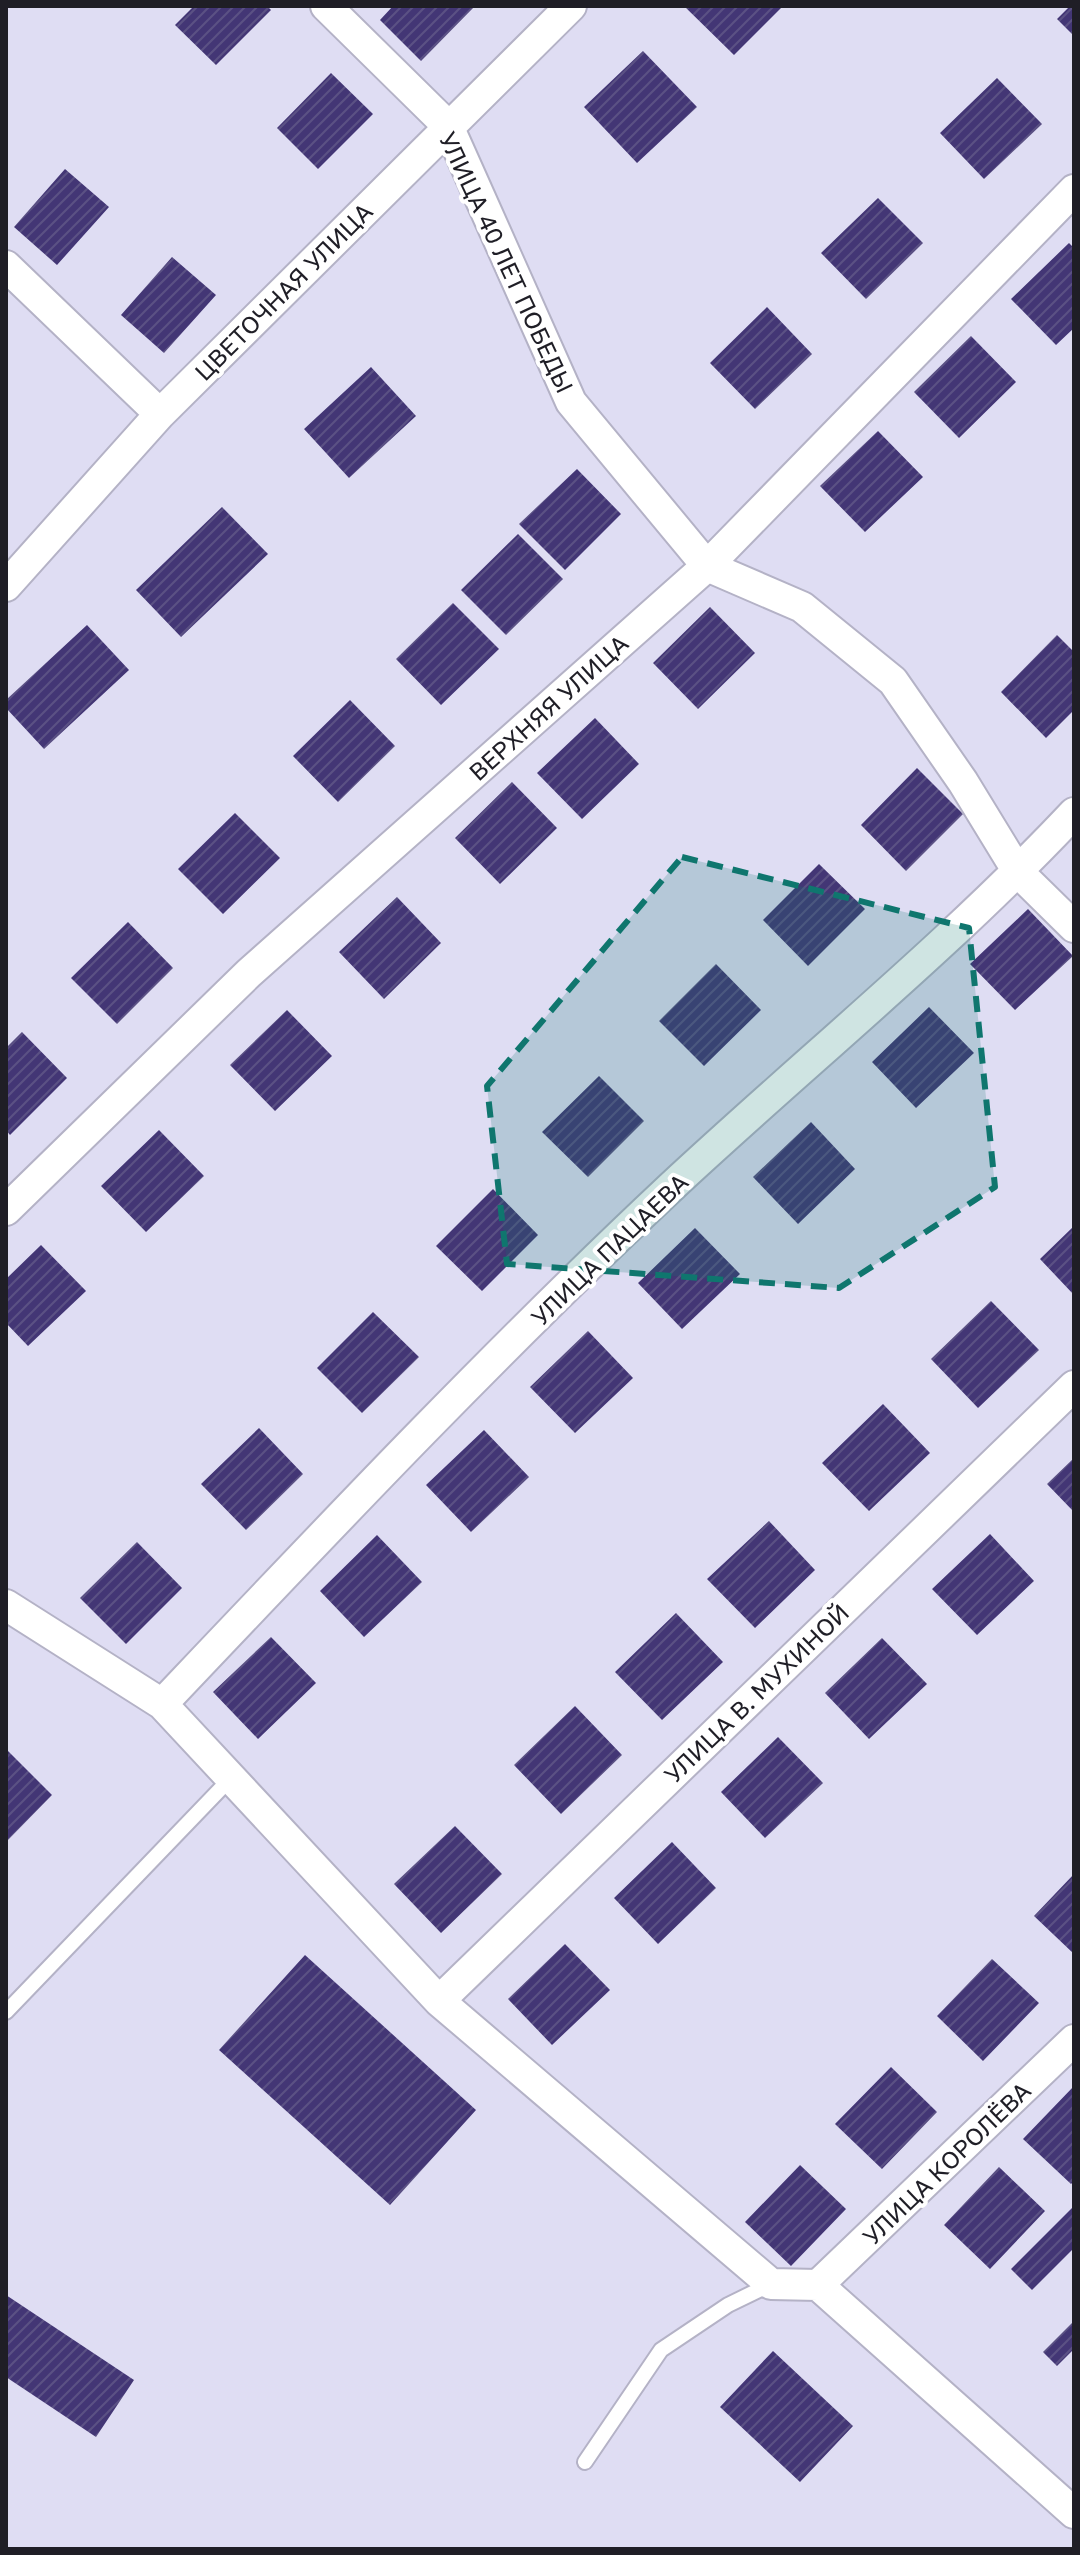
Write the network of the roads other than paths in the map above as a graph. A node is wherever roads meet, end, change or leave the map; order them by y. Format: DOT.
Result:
graph roads {
  1 [pos="326,6"];
  2 [pos="571,6"];
  3 [pos="448,126"];
  4 [pos="1074,190"];
  5 [pos="6,266"];
  6 [pos="160,414"];
  7 [pos="707,566"];
  8 [pos="6,586"];
  9 [pos="1074,813"];
  10 [pos="1018,872"];
  11 [pos="1074,927"];
  12 [pos="6,1210"];
  13 [pos="1074,1386"];
  14 [pos="9,1611"];
  15 [pos="162,1704"];
  16 [pos="231,1778"];
  17 [pos="439,2001"];
  18 [pos="6,2012"];
  19 [pos="1074,2040"];
  20 [pos="771,2284"];
  21 [pos="818,2285"];
  22 [pos="585,2462"];
  23 [pos="1074,2513"];
  1 -- 3 [label="street, УЛИЦА 40 ЛЕТ ПОБЕДЫ"];
  2 -- 3 [label="street, ЦВЕТОЧНАЯ УЛИЦА"];
  3 -- 6 [label="street, ЦВЕТОЧНАЯ УЛИЦА"];
  3 -- 7 [label="street, УЛИЦА 40 ЛЕТ ПОБЕДЫ"];
  4 -- 7 [label="street, ВЕРХНЯЯ УЛИЦА"];
  5 -- 6 [label="street"];
  6 -- 8 [label="street, ЦВЕТОЧНАЯ УЛИЦА"];
  7 -- 10 [label="street, УЛИЦА 40 ЛЕТ ПОБЕДЫ"];
  7 -- 12 [label="street, ВЕРХНЯЯ УЛИЦА"];
  9 -- 10 [label="street, УЛИЦА ПАЦАЕВА"];
  10 -- 11 [label="street, УЛИЦА 40 ЛЕТ ПОБЕДЫ"];
  10 -- 15 [label="street, УЛИЦА ПАЦАЕВА"];
  13 -- 17 [label="street, УЛИЦА В. МУХИНОЙ"];
  14 -- 15 [label="street"];
  15 -- 16 [label="street"];
  16 -- 17 [label="street"];
  16 -- 18 [label="lane"];
  17 -- 20 [label="street"];
  19 -- 21 [label="street, УЛИЦА КОРОЛЁВА"];
  20 -- 21 [label="street"];
  20 -- 22 [label="lane"];
  21 -- 23 [label="street"];
}
